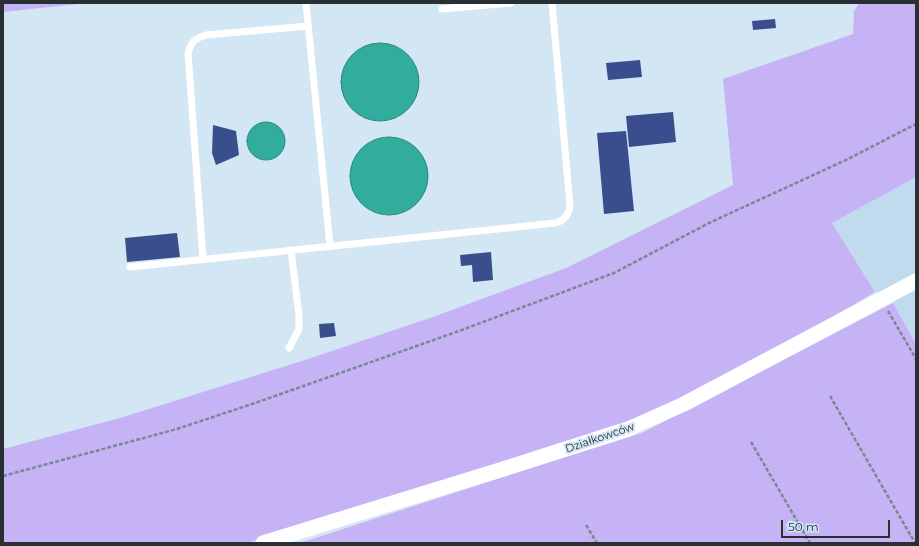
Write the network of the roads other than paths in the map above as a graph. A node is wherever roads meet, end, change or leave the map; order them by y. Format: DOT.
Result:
graph roads {
  1 [pos="306,3"];
  2 [pos="512,3"];
  3 [pos="552,3"];
  4 [pos="442,9"];
  5 [pos="308,26"];
  6 [pos="330,246"];
  7 [pos="291,250"];
  8 [pos="203,260"];
  9 [pos="130,267"];
  10 [pos="916,281"];
  11 [pos="289,348"];
  12 [pos="263,543"];
  1 -- 5 [label="lane"];
  2 -- 4 [label="lane"];
  3 -- 6 [label="lane"];
  5 -- 6 [label="lane"];
  5 -- 8 [label="lane"];
  6 -- 7 [label="lane"];
  7 -- 8 [label="lane"];
  7 -- 11 [label="lane"];
  8 -- 9 [label="lane"];
  10 -- 12 [label="street, Działkowców"];
}
